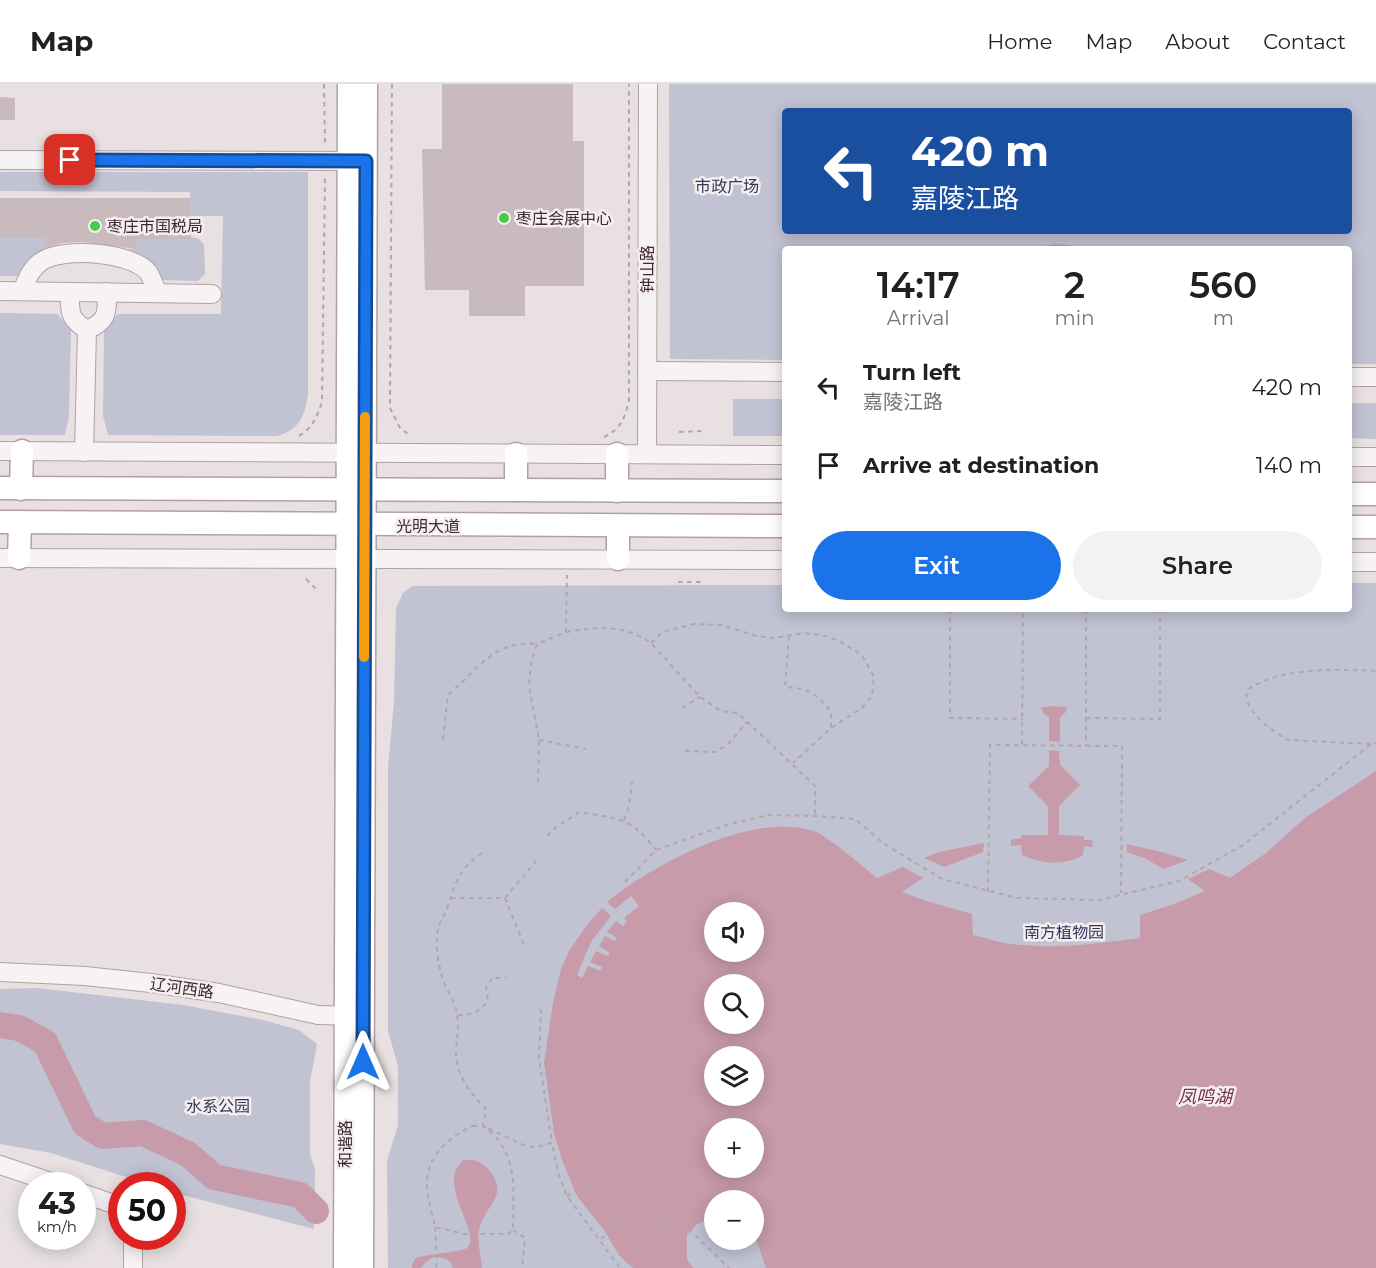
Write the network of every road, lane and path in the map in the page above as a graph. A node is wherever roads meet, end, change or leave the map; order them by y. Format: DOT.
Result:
graph roads {
  1 [pos="324,84"];
  2 [pos="349,84"];
  3 [pos="366,84"];
  4 [pos="392,84"];
  5 [pos="629,84"];
  6 [pos="648,84"];
  7 [pos="0,160"];
  8 [pos="325,161"];
  9 [pos="357,161"];
  10 [pos="0,291"];
  11 [pos="22,291"];
  12 [pos="70,292"];
  13 [pos="107,292"];
  14 [pos="158,293"];
  15 [pos="212,294"];
  16 [pos="87,330"];
  17 [pos="647,371"];
  18 [pos="782,372"];
  19 [pos="1352,377"];
  20 [pos="1376,377"];
  21 [pos="322,402"];
  22 [pos="703,431"];
  23 [pos="679,432"];
  24 [pos="413,437"];
  25 [pos="596,441"];
  26 [pos="11,451"];
  27 [pos="84,452"];
  28 [pos="356,453"];
  29 [pos="516,454"];
  30 [pos="617,454"];
  31 [pos="646,454"];
  32 [pos="782,455"];
  33 [pos="1352,456"];
  34 [pos="1376,457"];
  35 [pos="11,489"];
  36 [pos="356,490"];
  37 [pos="516,490"];
  38 [pos="617,491"];
  39 [pos="782,491"];
  40 [pos="1352,494"];
  41 [pos="1376,494"];
  42 [pos="10,522"];
  43 [pos="356,525"];
  44 [pos="618,526"];
  45 [pos="782,526"];
  46 [pos="1352,527"];
  47 [pos="1376,527"];
  48 [pos="10,558"];
  49 [pos="356,558"];
  50 [pos="618,559"];
  51 [pos="782,560"];
  52 [pos="1352,562"];
  53 [pos="1376,562"];
  54 [pos="567,575"];
  55 [pos="685,575"];
  56 [pos="306,579"];
  57 [pos="703,582"];
  58 [pos="316,589"];
  59 [pos="950,612"];
  60 [pos="1023,612"];
  61 [pos="1086,612"];
  62 [pos="1160,612"];
  63 [pos="566,632"];
  64 [pos="789,636"];
  65 [pos="651,643"];
  66 [pos="537,644"];
  67 [pos="1376,671"];
  68 [pos="700,697"];
  69 [pos="682,708"];
  70 [pos="1086,718"];
  71 [pos="1023,719"];
  72 [pos="747,722"];
  73 [pos="831,728"];
  74 [pos="442,739"];
  75 [pos="539,740"];
  76 [pos="1376,743"];
  77 [pos="1371,744"];
  78 [pos="1022,746"];
  79 [pos="1086,746"];
  80 [pos="586,749"];
  81 [pos="685,751"];
  82 [pos="793,763"];
  83 [pos="538,782"];
  84 [pos="632,782"];
  85 [pos="815,816"];
  86 [pos="624,820"];
  87 [pos="547,836"];
  88 [pos="656,850"];
  89 [pos="482,853"];
  90 [pos="536,861"];
  91 [pos="625,882"];
  92 [pos="988,892"];
  93 [pos="1121,894"];
  94 [pos="451,898"];
  95 [pos="505,898"];
  96 [pos="524,945"];
  97 [pos="0,972"];
  98 [pos="506,978"];
  99 [pos="541,1009"];
  100 [pos="458,1015"];
  101 [pos="354,1016"];
  102 [pos="483,1125"];
  103 [pos="552,1143"];
  104 [pos="0,1166"];
  105 [pos="19,1172"];
  106 [pos="567,1196"];
  107 [pos="624,1219"];
  108 [pos="435,1227"];
  109 [pos="513,1230"];
  110 [pos="600,1240"];
  111 [pos="133,1250"];
  112 [pos="133,1268"];
  113 [pos="345,1268"];
  114 [pos="362,1268"];
  115 [pos="436,1268"];
  116 [pos="522,1268"];
  117 [pos="620,1268"];
  118 [pos="729,1268"];
  1 -- 8 [label="path"];
  2 -- 9 [label="main road, 和谐路"];
  3 -- 9 [label="main road, 和谐路"];
  4 -- 24 [label="path"];
  5 -- 25 [label="path"];
  6 -- 17 [label="street, 钟山路"];
  7 -- 8 [label="street"];
  8 -- 9 [label="street"];
  8 -- 21 [label="path"];
  9 -- 28 [label="main road, 和谐路"];
  10 -- 11 [label="street"];
  11 -- 12 [label="street"];
  11 -- 14 [label="street"];
  12 -- 13 [label="street"];
  12 -- 16 [label="street"];
  13 -- 14 [label="street"];
  13 -- 16 [label="street"];
  14 -- 15 [label="street"];
  16 -- 27 [label="street"];
  17 -- 18 [label="street"];
  17 -- 31 [label="street, 钟山路"];
  19 -- 20 [label="street"];
  22 -- 23 [label="path"];
  26 -- 27 [label="street"];
  26 -- 35 [label="main road"];
  27 -- 28 [label="street"];
  28 -- 29 [label="street"];
  28 -- 36 [label="main road, 和谐路"];
  29 -- 30 [label="street"];
  29 -- 37 [label="main road"];
  30 -- 31 [label="street"];
  30 -- 38 [label="main road"];
  31 -- 32 [label="street"];
  33 -- 34 [label="street"];
  35 -- 36 [label="main road"];
  36 -- 37 [label="main road"];
  36 -- 43 [label="main road, 和谐路"];
  37 -- 38 [label="main road"];
  38 -- 39 [label="main road"];
  40 -- 41 [label="main road"];
  42 -- 43 [label="main road, 光明大道"];
  42 -- 48 [label="main road"];
  43 -- 44 [label="main road, 光明大道"];
  43 -- 49 [label="main road, 和谐路"];
  44 -- 45 [label="main road, 光明大道"];
  44 -- 50 [label="main road"];
  46 -- 47 [label="main road"];
  48 -- 49 [label="street, 光明大道"];
  49 -- 50 [label="street, 光明大道"];
  49 -- 101 [label="main road, 和谐路"];
  50 -- 51 [label="street, 光明大道"];
  52 -- 53 [label="street"];
  54 -- 63 [label="path"];
  55 -- 57 [label="path"];
  56 -- 58 [label="path"];
  59 -- 71 [label="path"];
  60 -- 71 [label="path"];
  61 -- 70 [label="path"];
  62 -- 70 [label="path"];
  63 -- 65 [label="path"];
  63 -- 66 [label="path"];
  64 -- 65 [label="path"];
  64 -- 73 [label="path"];
  64 -- 73 [label="path"];
  65 -- 68 [label="path"];
  66 -- 74 [label="path"];
  66 -- 75 [label="path"];
  67 -- 77 [label="path"];
  68 -- 69 [label="path"];
  68 -- 72 [label="path"];
  70 -- 79 [label="path"];
  71 -- 78 [label="path"];
  72 -- 81 [label="path"];
  72 -- 82 [label="path"];
  73 -- 82 [label="path"];
  75 -- 80 [label="path"];
  75 -- 83 [label="path"];
  76 -- 77 [label="path"];
  77 -- 93 [label="path"];
  78 -- 79 [label="path"];
  78 -- 92 [label="path"];
  79 -- 93 [label="path"];
  82 -- 85 [label="path"];
  84 -- 86 [label="path"];
  85 -- 88 [label="path"];
  85 -- 92 [label="path"];
  86 -- 87 [label="path"];
  86 -- 88 [label="path"];
  88 -- 91 [label="path"];
  89 -- 94 [label="path"];
  90 -- 95 [label="path"];
  92 -- 93 [label="path"];
  94 -- 95 [label="path"];
  94 -- 100 [label="path"];
  95 -- 96 [label="path"];
  97 -- 101 [label="street, 辽河西路"];
  98 -- 100 [label="path"];
  99 -- 103 [label="path"];
  100 -- 102 [label="path"];
  101 -- 113 [label="main road, 和谐路"];
  101 -- 114 [label="main road, 和谐路"];
  102 -- 103 [label="path"];
  102 -- 108 [label="path"];
  102 -- 109 [label="path"];
  103 -- 106 [label="path"];
  104 -- 105 [label="street"];
  106 -- 107 [label="path"];
  106 -- 110 [label="path"];
  107 -- 110 [label="path"];
  107 -- 118 [label="path"];
  108 -- 109 [label="path"];
  108 -- 115 [label="path"];
  109 -- 116 [label="path"];
  110 -- 117 [label="path"];
  111 -- 112 [label="street"];
}
